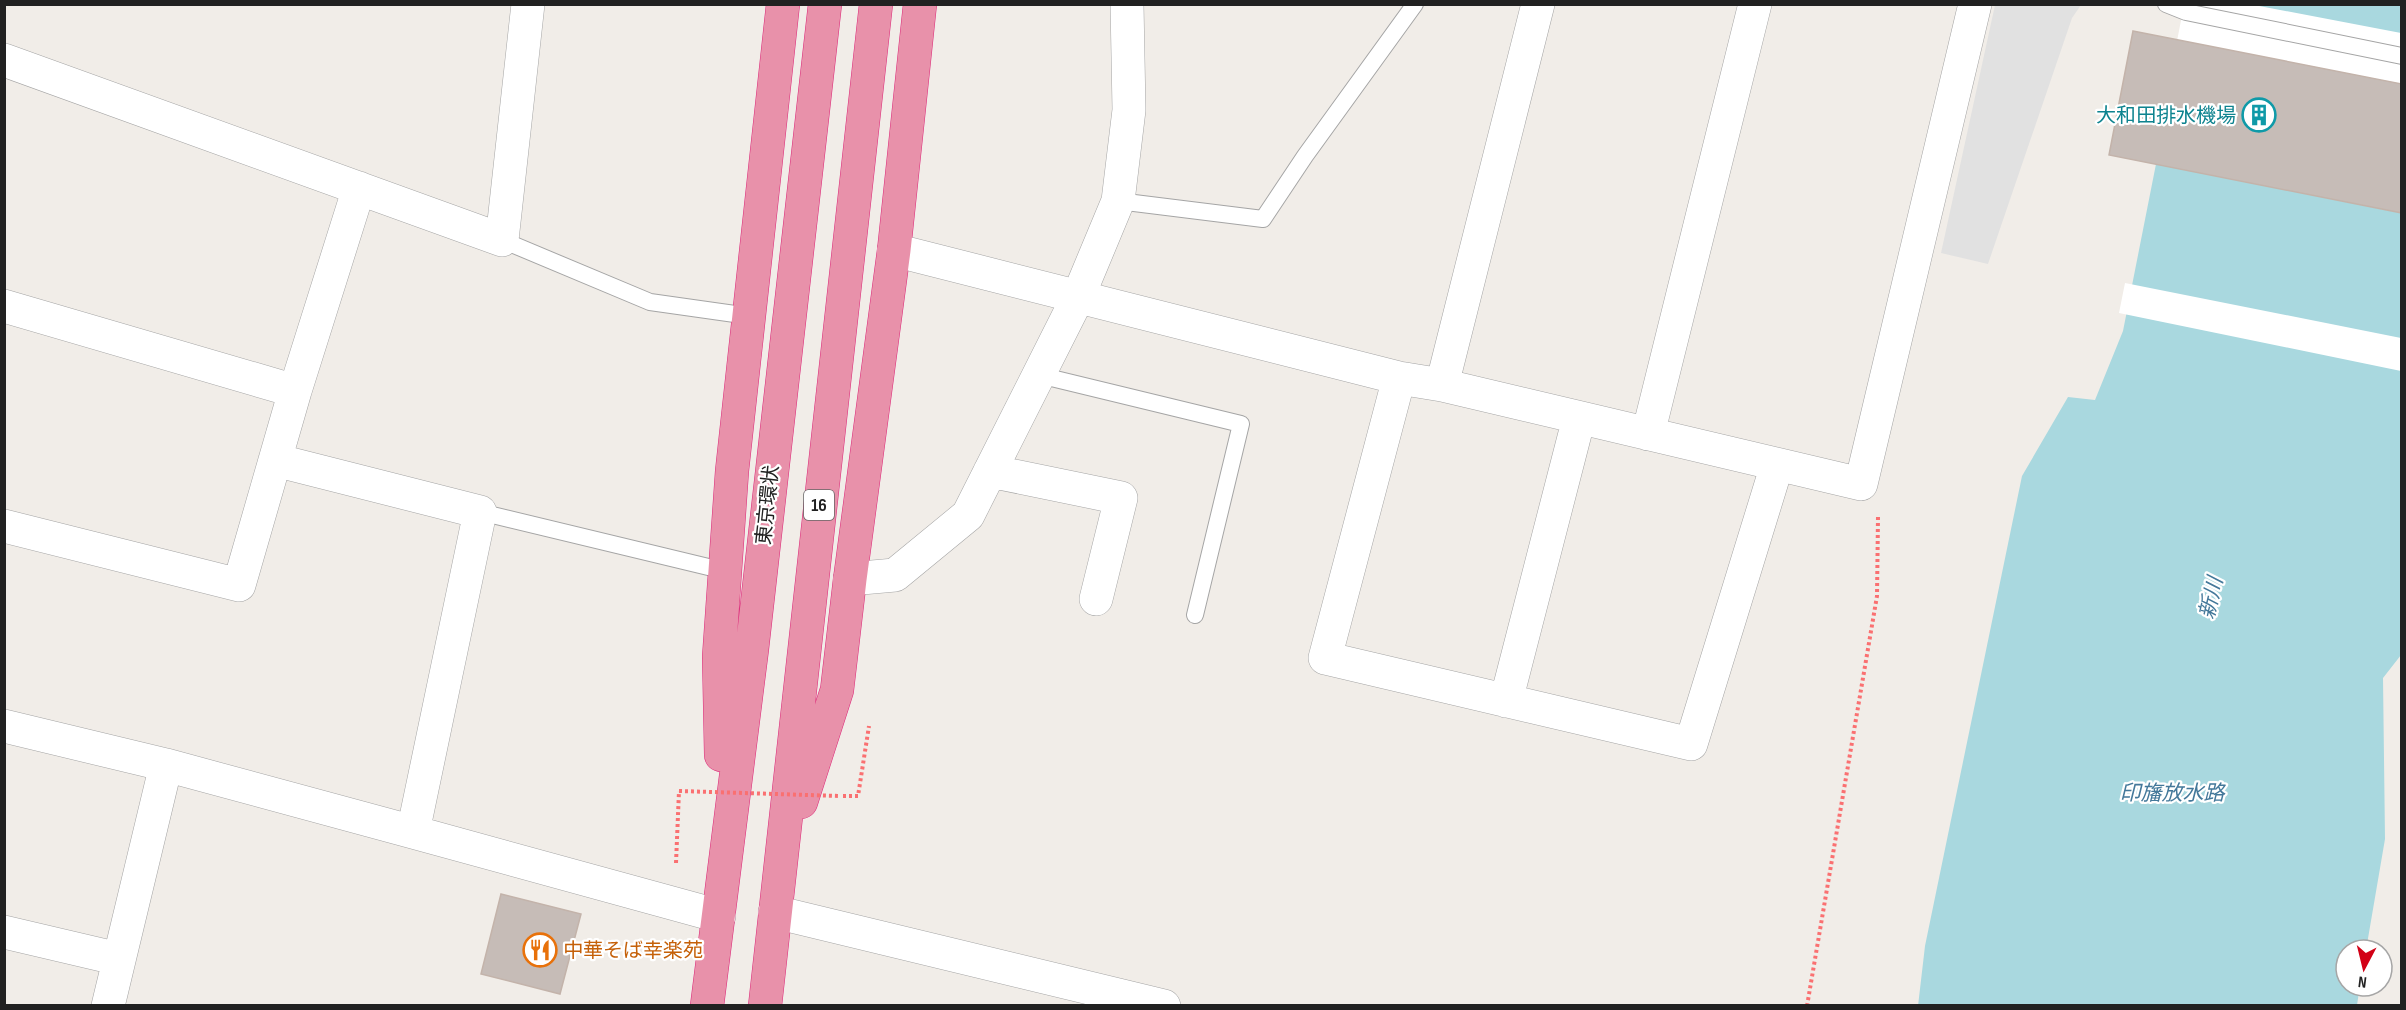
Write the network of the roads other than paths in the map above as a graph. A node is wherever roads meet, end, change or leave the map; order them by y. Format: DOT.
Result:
graph roads {
  1 [pos="528,4"];
  2 [pos="783,4"];
  3 [pos="825,4"];
  4 [pos="876,4"];
  5 [pos="920,4"];
  6 [pos="1127,4"];
  7 [pos="1538,4"];
  8 [pos="1755,4"];
  9 [pos="1975,4"];
  10 [pos="2166,4"];
  11 [pos="1413,5"];
  12 [pos="2402,56"];
  13 [pos="4,60"];
  14 [pos="359,188"];
  15 [pos="1118,201"];
  16 [pos="502,240"];
  17 [pos="894,250"];
  18 [pos="1078,297"];
  19 [pos="4,306"];
  20 [pos="749,316"];
  21 [pos="1039,375"];
  22 [pos="1399,378"];
  23 [pos="1442,385"];
  24 [pos="296,391"];
  25 [pos="1579,418"];
  26 [pos="1648,434"];
  27 [pos="275,460"];
  28 [pos="1777,465"];
  29 [pos="990,471"];
  30 [pos="480,512"];
  31 [pos="4,526"];
  32 [pos="725,571"];
  33 [pos="850,579"];
  34 [pos="1096,599"];
  35 [pos="1195,615"];
  36 [pos="1506,701"];
  37 [pos="4,726"];
  38 [pos="166,765"];
  39 [pos="413,832"];
  40 [pos="723,865"];
  41 [pos="780,867"];
  42 [pos="775,912"];
  43 [pos="719,916"];
  44 [pos="4,932"];
  45 [pos="119,959"];
  46 [pos="108,1005"];
  47 [pos="707,1005"];
  48 [pos="765,1005"];
  49 [pos="1164,1005"];
  1 -- 16 [label="street"];
  2 -- 20 [label="highway"];
  3 -- 40 [label="highway, 東京環状"];
  4 -- 41 [label="highway, 16"];
  5 -- 17 [label="highway, 16"];
  6 -- 15 [label="street"];
  7 -- 23 [label="street"];
  8 -- 26 [label="street"];
  9 -- 28 [label="street"];
  10 -- 12 [label="lane"];
  11 -- 15 [label="lane"];
  13 -- 14 [label="street"];
  14 -- 16 [label="street"];
  14 -- 24 [label="street"];
  15 -- 18 [label="street"];
  16 -- 20 [label="lane"];
  17 -- 18 [label="street"];
  17 -- 33 [label="highway, 16"];
  18 -- 21 [label="street"];
  18 -- 22 [label="street"];
  19 -- 24 [label="street"];
  20 -- 32 [label="highway"];
  21 -- 29 [label="street"];
  21 -- 35 [label="lane"];
  22 -- 23 [label="street"];
  22 -- 36 [label="street"];
  23 -- 25 [label="street"];
  24 -- 27 [label="street"];
  25 -- 26 [label="street"];
  25 -- 36 [label="street"];
  26 -- 28 [label="street"];
  27 -- 30 [label="street"];
  27 -- 31 [label="street"];
  28 -- 36 [label="street"];
  29 -- 33 [label="street"];
  29 -- 34 [label="street"];
  30 -- 32 [label="lane"];
  30 -- 39 [label="street"];
  32 -- 40 [label="highway"];
  33 -- 41 [label="highway, 16"];
  37 -- 38 [label="street"];
  38 -- 39 [label="street"];
  38 -- 45 [label="street"];
  39 -- 43 [label="street"];
  40 -- 43 [label="highway, 東京環状"];
  41 -- 42 [label="highway, 16"];
  42 -- 48 [label="highway, 16"];
  42 -- 49 [label="street"];
  43 -- 47 [label="highway, 東京環状"];
  44 -- 45 [label="street"];
  45 -- 46 [label="street"];
}
